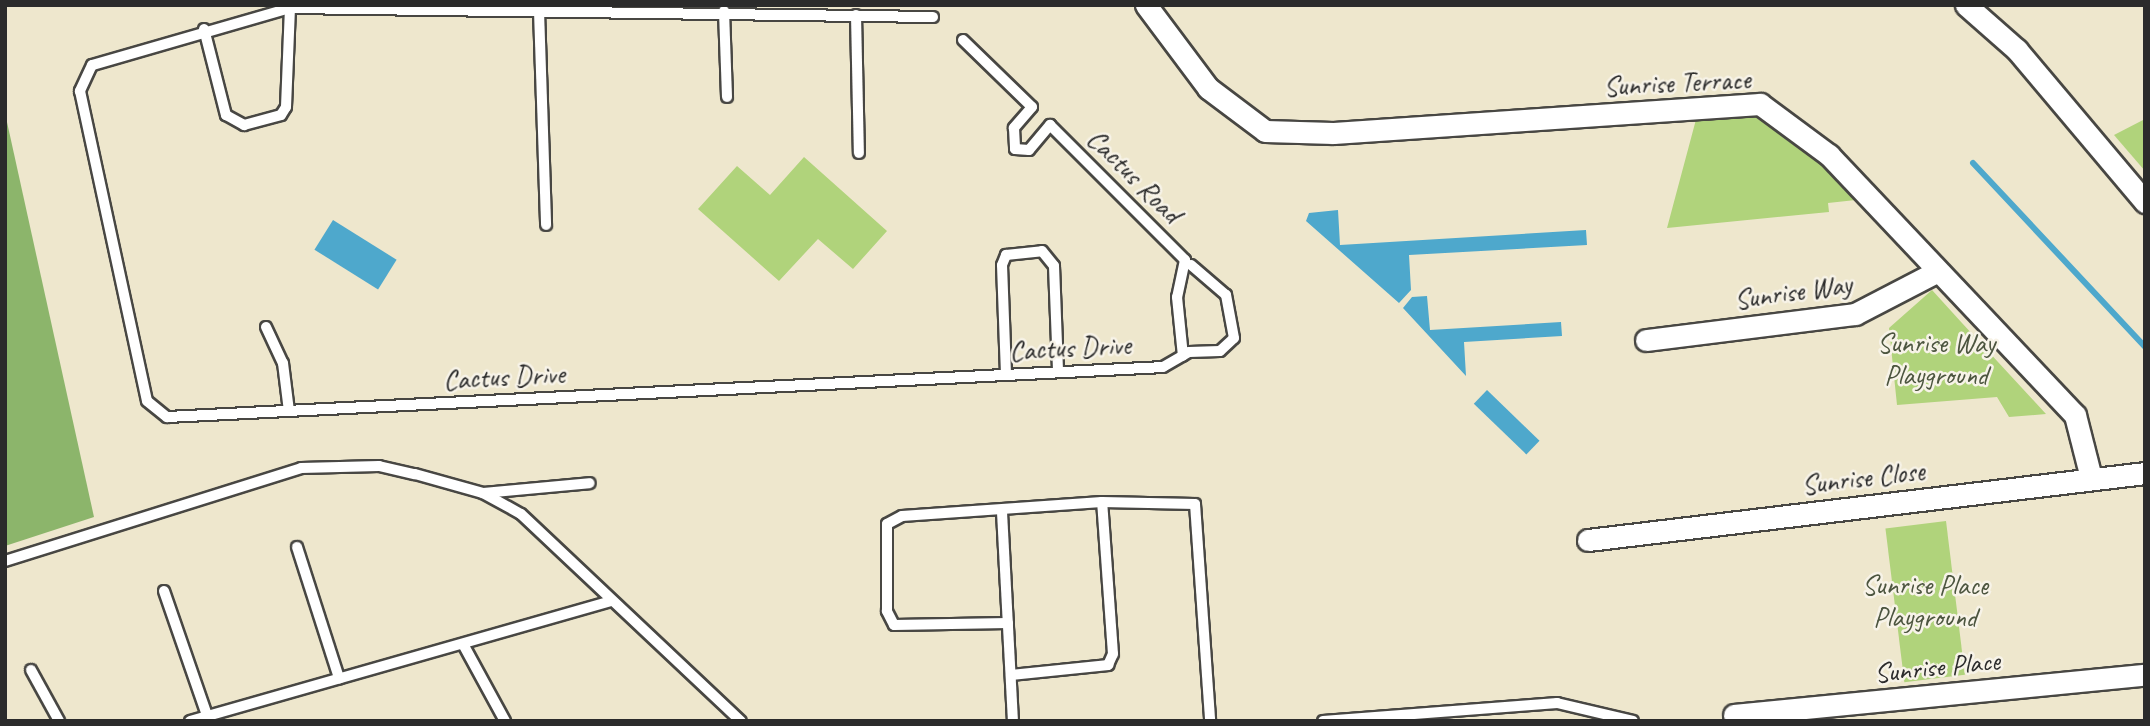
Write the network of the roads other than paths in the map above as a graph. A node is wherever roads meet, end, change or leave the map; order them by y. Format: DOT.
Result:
graph roads {
  1 [pos="1146,5"];
  2 [pos="1966,5"];
  3 [pos="290,8"];
  4 [pos="539,11"];
  5 [pos="724,11"];
  6 [pos="856,15"];
  7 [pos="933,17"];
  8 [pos="204,29"];
  9 [pos="963,40"];
  10 [pos="727,97"];
  11 [pos="859,153"];
  12 [pos="2145,202"];
  13 [pos="547,225"];
  14 [pos="1188,262"];
  15 [pos="1938,271"];
  16 [pos="266,327"];
  17 [pos="1647,340"];
  18 [pos="1183,356"];
  19 [pos="1058,371"];
  20 [pos="1006,374"];
  21 [pos="289,411"];
  22 [pos="2145,473"];
  23 [pos="2091,478"];
  24 [pos="590,483"];
  25 [pos="483,492"];
  26 [pos="1102,502"];
  27 [pos="1002,512"];
  28 [pos="1588,540"];
  29 [pos="297,547"];
  30 [pos="5,561"];
  31 [pos="164,591"];
  32 [pos="611,601"];
  33 [pos="1008,623"];
  34 [pos="463,645"];
  35 [pos="31,670"];
  36 [pos="1011,675"];
  37 [pos="2145,675"];
  38 [pos="339,678"];
  39 [pos="207,715"];
  40 [pos="1734,715"];
  41 [pos="59,721"];
  42 [pos="190,721"];
  43 [pos="505,721"];
  44 [pos="741,721"];
  45 [pos="1013,721"];
  46 [pos="1210,721"];
  47 [pos="1323,721"];
  48 [pos="1633,721"];
  1 -- 15 [label="street, Sunrise Terrace"];
  2 -- 12 [label="street"];
  3 -- 4 [label="lane"];
  3 -- 8 [label="lane, Cactus Drive"];
  3 -- 8 [label="lane"];
  4 -- 5 [label="lane"];
  4 -- 13 [label="lane"];
  5 -- 6 [label="lane"];
  5 -- 10 [label="lane"];
  6 -- 7 [label="lane"];
  6 -- 11 [label="lane"];
  8 -- 21 [label="lane, Cactus Drive"];
  9 -- 14 [label="lane, Cactus Road"];
  14 -- 18 [label="lane"];
  14 -- 18 [label="lane, Cactus Drive"];
  15 -- 17 [label="street, Sunrise Way"];
  15 -- 23 [label="street, Sunrise Terrace"];
  16 -- 21 [label="lane"];
  18 -- 19 [label="lane, Cactus Drive"];
  19 -- 20 [label="lane, Cactus Drive"];
  19 -- 20 [label="lane"];
  20 -- 21 [label="lane, Cactus Drive"];
  22 -- 23 [label="street, Sunrise Close"];
  23 -- 28 [label="street, Sunrise Close"];
  24 -- 25 [label="lane"];
  25 -- 30 [label="lane"];
  25 -- 32 [label="lane"];
  26 -- 27 [label="lane"];
  26 -- 36 [label="lane"];
  26 -- 46 [label="lane"];
  27 -- 33 [label="lane"];
  27 -- 33 [label="lane"];
  29 -- 38 [label="lane"];
  31 -- 39 [label="lane"];
  32 -- 34 [label="lane"];
  32 -- 44 [label="lane"];
  33 -- 36 [label="lane"];
  34 -- 38 [label="lane"];
  34 -- 43 [label="lane"];
  35 -- 41 [label="lane"];
  36 -- 45 [label="lane"];
  37 -- 40 [label="street, Sunrise Place"];
  38 -- 39 [label="lane"];
  39 -- 42 [label="lane"];
  47 -- 48 [label="lane"];
}
